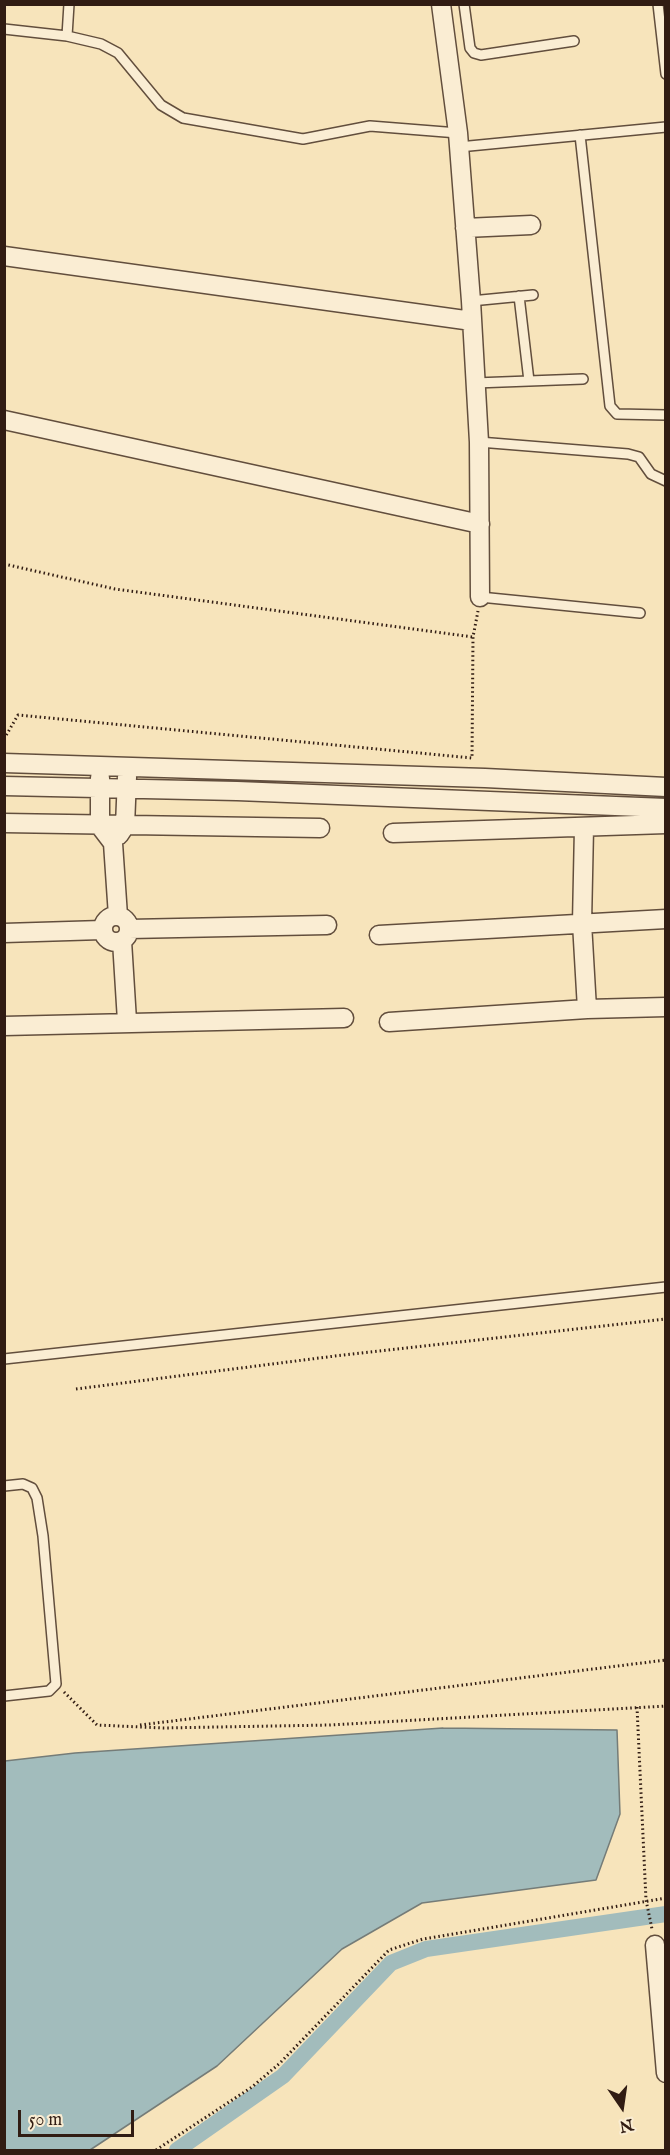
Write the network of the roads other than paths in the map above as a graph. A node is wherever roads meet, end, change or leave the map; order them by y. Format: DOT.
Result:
graph roads {
  1 [pos="69,4"];
  2 [pos="441,4"];
  3 [pos="464,4"];
  4 [pos="658,4"];
  5 [pos="4,29"];
  6 [pos="67,36"];
  7 [pos="574,41"];
  8 [pos="666,74"];
  9 [pos="666,127"];
  10 [pos="580,135"];
  11 [pos="458,140"];
  12 [pos="531,225"];
  13 [pos="465,228"];
  14 [pos="4,256"];
  15 [pos="533,295"];
  16 [pos="519,296"];
  17 [pos="471,301"];
  18 [pos="472,321"];
  19 [pos="583,380"];
  20 [pos="529,381"];
  21 [pos="475,383"];
  22 [pos="666,415"];
  23 [pos="4,420"];
  24 [pos="478,442"];
  25 [pos="666,480"];
  26 [pos="480,524"];
  27 [pos="480,597"];
  28 [pos="640,613"];
  29 [pos="4,762"];
  30 [pos="101,766"];
  31 [pos="128,767"];
  32 [pos="574,784"];
  33 [pos="4,786"];
  34 [pos="666,787"];
  35 [pos="99,788"];
  36 [pos="127,788"];
  37 [pos="573,807"];
  38 [pos="666,808"];
  39 [pos="4,823"];
  40 [pos="666,825"];
  41 [pos="100,826"];
  42 [pos="125,826"];
  43 [pos="320,828"];
  44 [pos="584,828"];
  45 [pos="393,833"];
  46 [pos="112,843"];
  47 [pos="666,919"];
  48 [pos="582,923"];
  49 [pos="327,925"];
  50 [pos="123,928"];
  51 [pos="4,933"];
  52 [pos="379,935"];
  53 [pos="666,1007"];
  54 [pos="587,1009"];
  55 [pos="344,1018"];
  56 [pos="127,1021"];
  57 [pos="389,1022"];
  58 [pos="4,1026"];
  59 [pos="666,1287"];
  60 [pos="4,1359"];
  61 [pos="4,1486"];
  62 [pos="4,1696"];
  63 [pos="655,1945"];
  64 [pos="663,2020"];
  65 [pos="666,2073"];
  1 -- 6 [label="lane"];
  2 -- 11 [label="street"];
  3 -- 7 [label="lane"];
  4 -- 8 [label="lane"];
  5 -- 6 [label="lane"];
  6 -- 11 [label="lane"];
  9 -- 10 [label="lane"];
  10 -- 11 [label="lane"];
  10 -- 22 [label="lane"];
  11 -- 13 [label="street"];
  12 -- 13 [label="street"];
  13 -- 17 [label="street"];
  14 -- 18 [label="street"];
  15 -- 16 [label="lane"];
  16 -- 17 [label="lane"];
  16 -- 20 [label="lane"];
  17 -- 18 [label="street"];
  18 -- 21 [label="street"];
  19 -- 20 [label="lane"];
  20 -- 21 [label="lane"];
  21 -- 24 [label="street"];
  23 -- 26 [label="street"];
  24 -- 25 [label="lane"];
  24 -- 26 [label="street"];
  26 -- 27 [label="street"];
  27 -- 28 [label="lane"];
  29 -- 30 [label="street"];
  30 -- 31 [label="street"];
  30 -- 35 [label="street"];
  31 -- 32 [label="street"];
  31 -- 36 [label="street"];
  32 -- 34 [label="street"];
  32 -- 37 [label="street"];
  33 -- 35 [label="street"];
  35 -- 36 [label="street"];
  35 -- 41 [label="street"];
  36 -- 37 [label="street"];
  36 -- 42 [label="street"];
  37 -- 38 [label="street"];
  39 -- 41 [label="street"];
  40 -- 44 [label="street"];
  41 -- 42 [label="street"];
  41 -- 46 [label="street"];
  42 -- 43 [label="street"];
  42 -- 46 [label="street"];
  44 -- 45 [label="street"];
  44 -- 48 [label="street"];
  46 -- 50 [label="street"];
  47 -- 48 [label="street"];
  48 -- 52 [label="street"];
  48 -- 54 [label="street"];
  49 -- 50 [label="street"];
  50 -- 51 [label="street"];
  50 -- 56 [label="street"];
  53 -- 54 [label="street"];
  54 -- 57 [label="street"];
  55 -- 56 [label="street"];
  56 -- 58 [label="street"];
  59 -- 60 [label="lane"];
  61 -- 62 [label="lane"];
  63 -- 64 [label="street"];
  64 -- 65 [label="street"];
}
